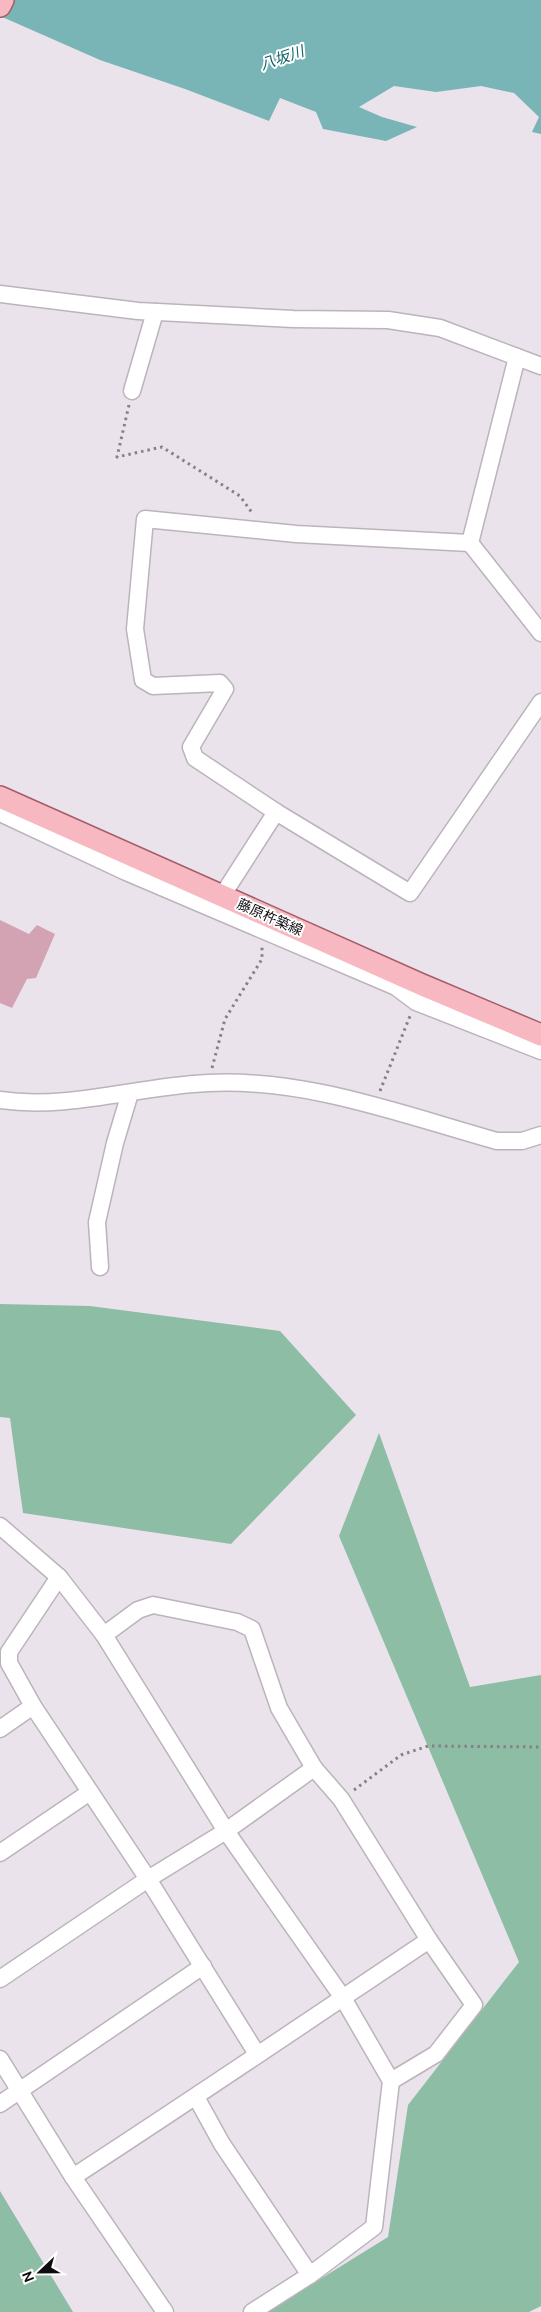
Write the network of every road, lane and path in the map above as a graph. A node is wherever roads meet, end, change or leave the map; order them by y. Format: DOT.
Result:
graph roads {
  1 [pos="3,0"];
  2 [pos="0,6"];
  3 [pos="0,294"];
  4 [pos="155,312"];
  5 [pos="517,357"];
  6 [pos="541,366"];
  7 [pos="132,391"];
  8 [pos="258,520"];
  9 [pos="470,542"];
  10 [pos="541,633"];
  11 [pos="541,702"];
  12 [pos="0,797"];
  13 [pos="276,812"];
  14 [pos="0,813"];
  15 [pos="222,896"];
  16 [pos="258,939"];
  17 [pos="416,1002"];
  18 [pos="541,1035"];
  19 [pos="541,1052"];
  20 [pos="208,1083"];
  21 [pos="130,1093"];
  22 [pos="0,1100"];
  23 [pos="374,1106"];
  24 [pos="541,1135"];
  25 [pos="100,1266"];
  26 [pos="0,1526"];
  27 [pos="59,1577"];
  28 [pos="104,1635"];
  29 [pos="34,1706"];
  30 [pos="0,1729"];
  31 [pos="541,1747"];
  32 [pos="314,1768"];
  33 [pos="90,1792"];
  34 [pos="341,1799"];
  35 [pos="226,1831"];
  36 [pos="0,1854"];
  37 [pos="148,1879"];
  38 [pos="429,1940"];
  39 [pos="203,1966"];
  40 [pos="0,1979"];
  41 [pos="343,1998"];
  42 [pos="257,2054"];
  43 [pos="0,2060"];
  44 [pos="391,2081"];
  45 [pos="19,2091"];
  46 [pos="196,2098"];
  47 [pos="0,2104"];
  48 [pos="73,2177"];
  49 [pos="310,2274"];
  50 [pos="165,2312"];
  51 [pos="252,2312"];
  1 -- 2 [label="main road"];
  3 -- 4 [label="street"];
  4 -- 5 [label="street"];
  4 -- 7 [label="street"];
  5 -- 6 [label="street"];
  5 -- 9 [label="street"];
  7 -- 8 [label="path"];
  9 -- 10 [label="street"];
  9 -- 13 [label="street"];
  11 -- 13 [label="street"];
  12 -- 15 [label="main road, 藤原杵築線"];
  13 -- 15 [label="street"];
  14 -- 17 [label="street"];
  15 -- 18 [label="main road, 藤原杵築線"];
  16 -- 20 [label="path"];
  17 -- 19 [label="street"];
  17 -- 23 [label="path"];
  20 -- 21 [label="street"];
  20 -- 23 [label="street"];
  21 -- 22 [label="street"];
  21 -- 25 [label="street"];
  23 -- 24 [label="street"];
  26 -- 27 [label="street"];
  27 -- 28 [label="street"];
  27 -- 29 [label="street"];
  28 -- 32 [label="street"];
  28 -- 35 [label="street"];
  29 -- 30 [label="street"];
  29 -- 33 [label="street"];
  31 -- 34 [label="path"];
  32 -- 34 [label="street"];
  32 -- 35 [label="street"];
  33 -- 36 [label="street"];
  33 -- 37 [label="street"];
  34 -- 38 [label="street"];
  35 -- 37 [label="street"];
  35 -- 41 [label="street"];
  37 -- 39 [label="street"];
  37 -- 40 [label="street"];
  38 -- 41 [label="street"];
  38 -- 44 [label="street"];
  39 -- 42 [label="street"];
  39 -- 45 [label="street"];
  41 -- 42 [label="street"];
  41 -- 44 [label="street"];
  42 -- 46 [label="street"];
  43 -- 45 [label="street"];
  44 -- 49 [label="street"];
  45 -- 47 [label="street"];
  45 -- 48 [label="street"];
  46 -- 48 [label="street"];
  46 -- 49 [label="street"];
  48 -- 50 [label="street"];
  49 -- 51 [label="street"];
}
